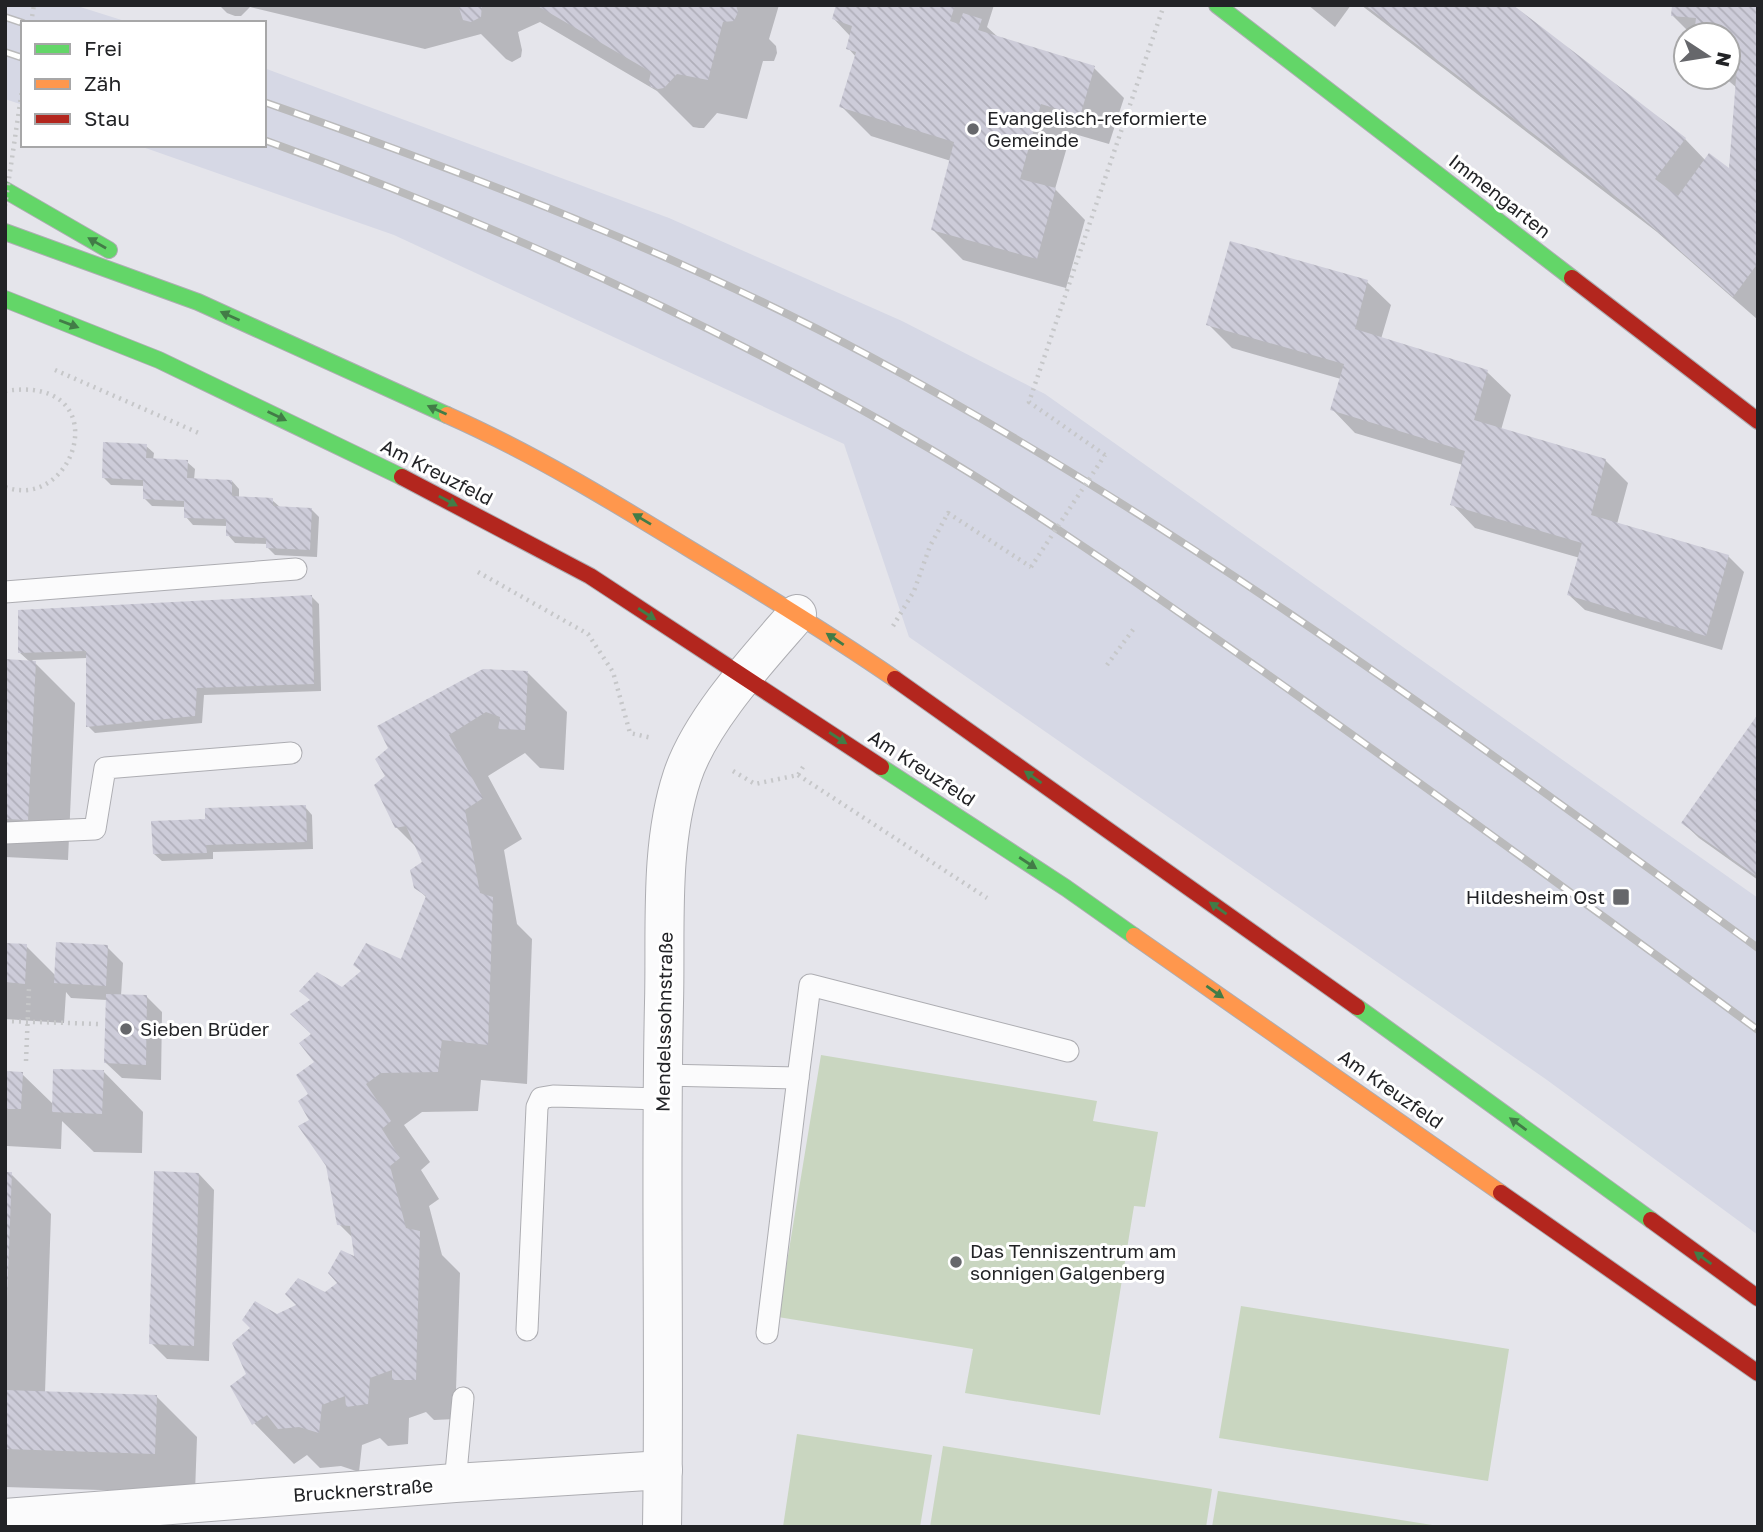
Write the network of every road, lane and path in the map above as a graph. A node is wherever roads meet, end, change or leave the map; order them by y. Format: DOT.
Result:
graph roads {
  1 [pos="1164,5"];
  2 [pos="1217,5"];
  3 [pos="21,97"];
  4 [pos="5,190"];
  5 [pos="5,206"];
  6 [pos="5,232"];
  7 [pos="5,299"];
  8 [pos="198,302"];
  9 [pos="5,391"];
  10 [pos="1758,421"];
  11 [pos="5,487"];
  12 [pos="930,546"];
  13 [pos="296,569"];
  14 [pos="5,592"];
  15 [pos="797,614"];
  16 [pos="1135,627"];
  17 [pos="1107,666"];
  18 [pos="743,677"];
  19 [pos="291,753"];
  20 [pos="798,775"];
  21 [pos="5,833"];
  22 [pos="987,898"];
  23 [pos="29,988"];
  24 [pos="5,1021"];
  25 [pos="27,1022"];
  26 [pos="99,1024"];
  27 [pos="1068,1051"];
  28 [pos="26,1061"];
  29 [pos="798,1078"];
  30 [pos="662,1087"];
  31 [pos="1758,1298"];
  32 [pos="527,1330"];
  33 [pos="767,1334"];
  34 [pos="1758,1373"];
  35 [pos="463,1398"];
  36 [pos="663,1470"];
  37 [pos="456,1483"];
  38 [pos="5,1518"];
  39 [pos="662,1527"];
  1 -- 12 [label="path, bridge"];
  2 -- 10 [label="main road, Immengarten"];
  3 -- 5 [label="path, bridge"];
  8 -- 4 [label="main road, one-way"];
  6 -- 8 [label="main road"];
  7 -- 18 [label="main road, Am Kreuzfeld, one-way"];
  15 -- 8 [label="main road, one-way"];
  9 -- 11 [label="path"];
  13 -- 14 [label="lane"];
  15 -- 18 [label="street, Mendelssohnstraße"];
  31 -- 15 [label="main road, one-way"];
  16 -- 17 [label="path"];
  18 -- 30 [label="street, Mendelssohnstraße"];
  18 -- 34 [label="main road, Am Kreuzfeld, one-way"];
  19 -- 21 [label="lane"];
  20 -- 22 [label="path"];
  23 -- 25 [label="path"];
  24 -- 25 [label="path"];
  25 -- 26 [label="path"];
  25 -- 28 [label="path"];
  27 -- 29 [label="lane"];
  29 -- 30 [label="lane"];
  29 -- 33 [label="lane"];
  30 -- 32 [label="lane"];
  30 -- 36 [label="street, Mendelssohnstraße"];
  35 -- 37 [label="lane"];
  36 -- 37 [label="street, Brucknerstraße"];
  36 -- 39 [label="street"];
  37 -- 38 [label="street, Brucknerstraße"];
}
